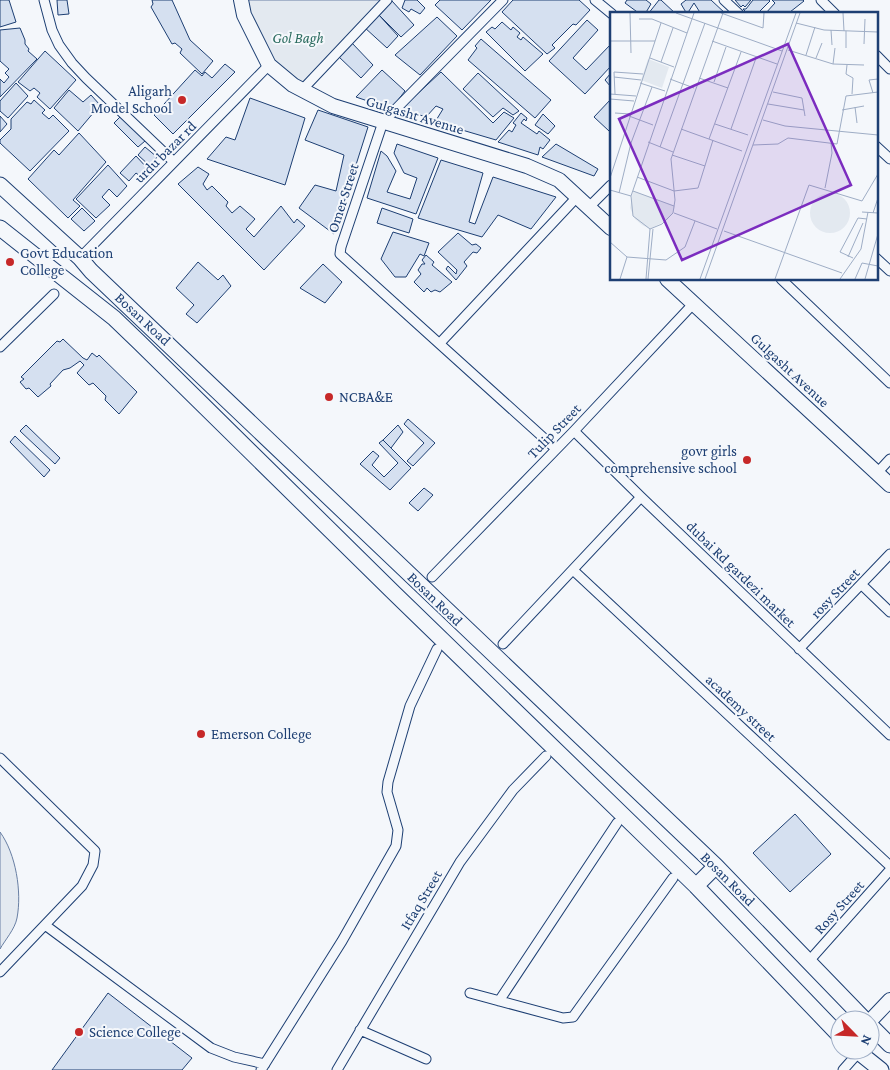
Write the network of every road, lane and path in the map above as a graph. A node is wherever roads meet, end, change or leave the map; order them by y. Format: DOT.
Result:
graph roads {
  1 [pos="44,0"];
  2 [pos="241,0"];
  3 [pos="387,0"];
  4 [pos="503,0"];
  5 [pos="595,0"];
  6 [pos="724,0"];
  7 [pos="821,0"];
  8 [pos="610,12"];
  9 [pos="737,12"];
  10 [pos="833,12"];
  11 [pos="878,61"];
  12 [pos="269,65"];
  13 [pos="890,69"];
  14 [pos="302,90"];
  15 [pos="383,122"];
  16 [pos="878,148"];
  17 [pos="890,159"];
  18 [pos="174,162"];
  19 [pos="0,184"];
  20 [pos="610,186"];
  21 [pos="577,197"];
  22 [pos="588,207"];
  23 [pos="610,227"];
  24 [pos="0,228"];
  25 [pos="80,258"];
  26 [pos="878,260"];
  27 [pos="890,271"];
  28 [pos="668,280"];
  29 [pos="782,280"];
  30 [pos="54,294"];
  31 [pos="694,303"];
  32 [pos="440,343"];
  33 [pos="0,347"];
  34 [pos="890,383"];
  35 [pos="574,431"];
  36 [pos="556,449"];
  37 [pos="890,459"];
  38 [pos="877,473"];
  39 [pos="890,485"];
  40 [pos="640,497"];
  41 [pos="890,554"];
  42 [pos="573,570"];
  43 [pos="432,577"];
  44 [pos="862,585"];
  45 [pos="890,612"];
  46 [pos="503,644"];
  47 [pos="437,649"];
  48 [pos="799,649"];
  49 [pos="562,720"];
  50 [pos="890,735"];
  51 [pos="544,740"];
  52 [pos="546,756"];
  53 [pos="0,758"];
  54 [pos="617,823"];
  55 [pos="716,866"];
  56 [pos="890,866"];
  57 [pos="890,870"];
  58 [pos="674,878"];
  59 [pos="696,886"];
  60 [pos="45,925"];
  61 [pos="809,961"];
  62 [pos="0,972"];
  63 [pos="470,993"];
  64 [pos="890,1000"];
  65 [pos="499,1001"];
  66 [pos="856,1010"];
  67 [pos="880,1010"];
  68 [pos="830,1026"];
  69 [pos="360,1030"];
  70 [pos="880,1035"];
  71 [pos="890,1045"];
  72 [pos="426,1059"];
  73 [pos="868,1060"];
  74 [pos="263,1067"];
  75 [pos="337,1070"];
  76 [pos="881,1070"];
  1 -- 18 [label="street"];
  2 -- 12 [label="street, Gulgasht Avenue"];
  3 -- 14 [label="street"];
  4 -- 15 [label="street, Omer Street"];
  5 -- 8 [label="street"];
  6 -- 9 [label="street"];
  7 -- 10 [label="street"];
  11 -- 13 [label="street"];
  12 -- 14 [label="street, Gulgasht Avenue"];
  12 -- 18 [label="street, urdu bazar rd"];
  14 -- 15 [label="street, Gulgasht Avenue"];
  15 -- 21 [label="street, Gulgasht Avenue"];
  15 -- 32 [label="street, Omer Street"];
  16 -- 17 [label="street"];
  18 -- 25 [label="street, urdu bazar rd"];
  19 -- 25 [label="main road, Bosan Road"];
  20 -- 22 [label="street"];
  21 -- 22 [label="street, Gulgasht Avenue"];
  21 -- 32 [label="street"];
  22 -- 23 [label="street, Gulgasht Avenue"];
  24 -- 51 [label="main road, Bosan Road"];
  25 -- 49 [label="main road, Bosan Road"];
  26 -- 27 [label="street"];
  28 -- 31 [label="street, Gulgasht Avenue"];
  29 -- 34 [label="street"];
  30 -- 33 [label="street"];
  31 -- 35 [label="street, Tulip Street"];
  31 -- 38 [label="street, Gulgasht Avenue"];
  32 -- 36 [label="street, Omer Street"];
  35 -- 36 [label="street, Tulip Street"];
  35 -- 40 [label="street, dubai Rd gardezi market"];
  36 -- 43 [label="street, Tulip Street"];
  37 -- 38 [label="street"];
  38 -- 39 [label="street, Gulgasht Avenue"];
  40 -- 42 [label="street"];
  40 -- 48 [label="street, dubai Rd gardezi market"];
  41 -- 44 [label="street, rosy Street"];
  42 -- 46 [label="street"];
  42 -- 56 [label="street, academy street"];
  44 -- 45 [label="street"];
  44 -- 48 [label="street, rosy Street"];
  47 -- 74 [label="street"];
  48 -- 50 [label="street, dubai Rd gardezi market"];
  49 -- 51 [label="main road"];
  49 -- 55 [label="main road, Bosan Road"];
  51 -- 59 [label="main road, Bosan Road"];
  52 -- 69 [label="street, Itfaq Street"];
  53 -- 60 [label="street"];
  54 -- 65 [label="street"];
  55 -- 59 [label="main road"];
  55 -- 61 [label="main road, Bosan Road"];
  57 -- 61 [label="street, Rosy Street"];
  58 -- 65 [label="street"];
  59 -- 68 [label="main road, Bosan Road"];
  60 -- 62 [label="street"];
  60 -- 74 [label="street"];
  61 -- 66 [label="main road, Bosan Road"];
  63 -- 65 [label="street"];
  64 -- 67 [label="street"];
  69 -- 72 [label="street"];
  69 -- 75 [label="street, Itfaq Street"];
  70 -- 71 [label="main road"];
  73 -- 76 [label="main road"];
}
